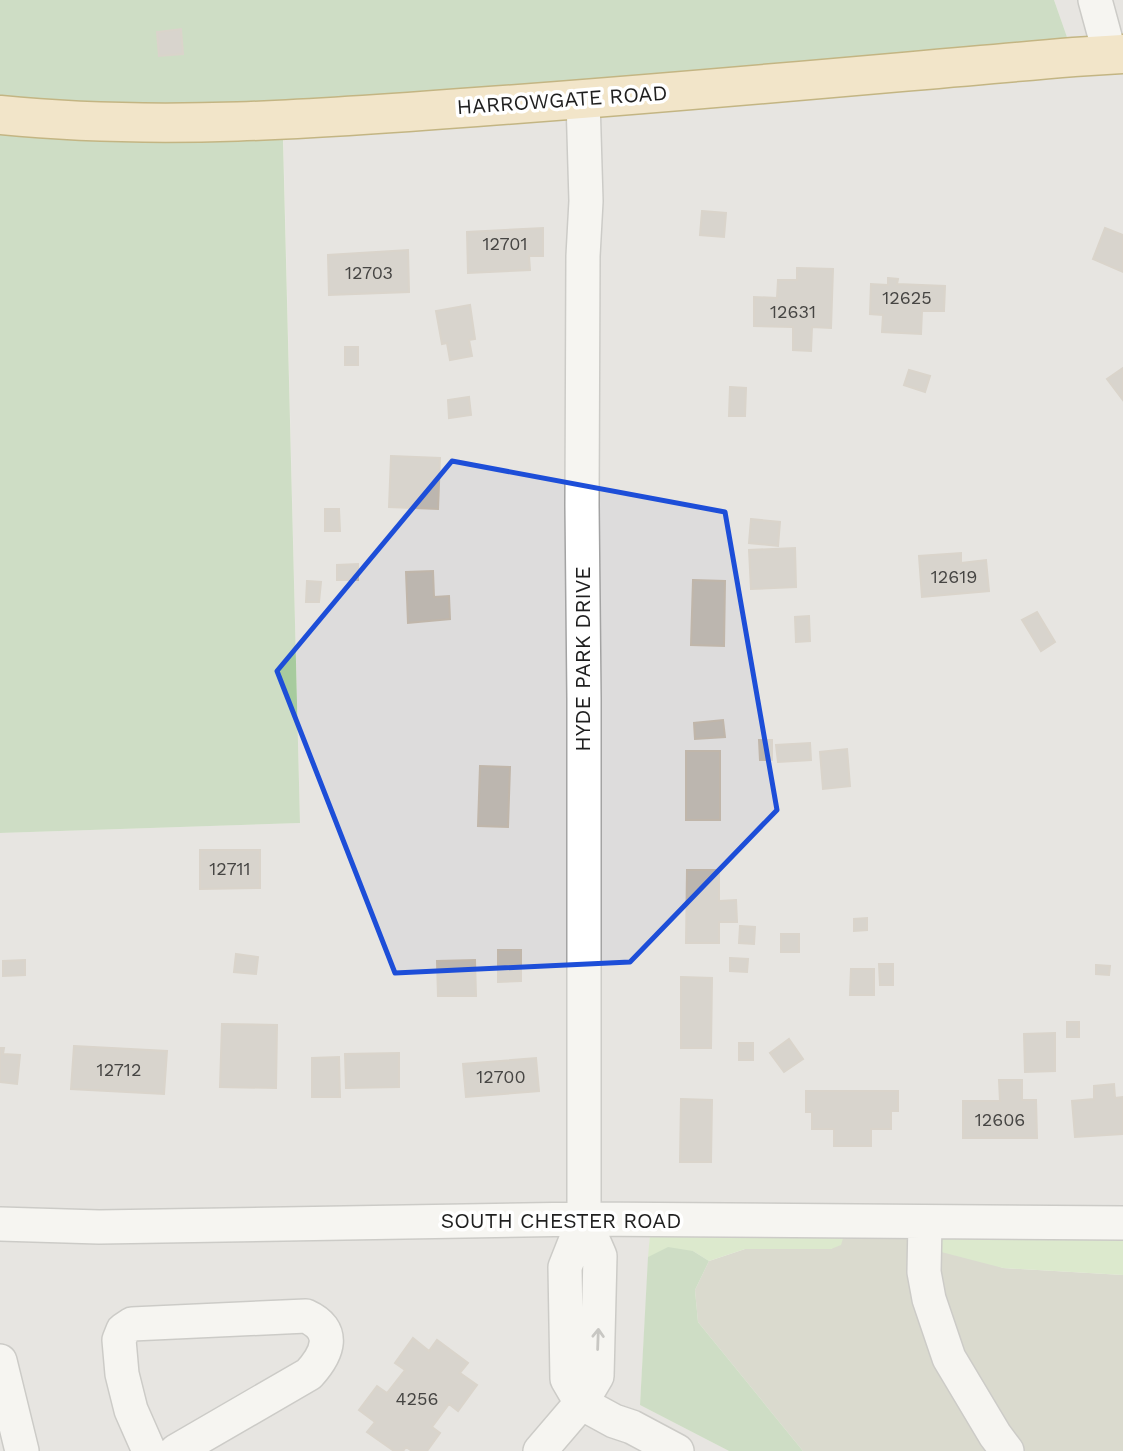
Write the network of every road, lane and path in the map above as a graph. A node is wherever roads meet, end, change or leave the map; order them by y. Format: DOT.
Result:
graph roads {
  1 [pos="1095,0"];
  2 [pos="1117,54"];
  3 [pos="583,100"];
  4 [pos="0,115"];
  5 [pos="583,1219"];
  6 [pos="925,1222"];
  7 [pos="1123,1223"];
  8 [pos="0,1224"];
  9 [pos="0,1362"];
  10 [pos="581,1403"];
  11 [pos="22,1451"];
  12 [pos="149,1451"];
  13 [pos="176,1451"];
  14 [pos="540,1451"];
  15 [pos="677,1451"];
  16 [pos="1007,1451"];
  1 -- 2 [label="street"];
  2 -- 3 [label="main road, HARROWGATE ROAD"];
  3 -- 4 [label="main road, HARROWGATE ROAD"];
  3 -- 5 [label="street, HYDE PARK DRIVE"];
  5 -- 6 [label="street, SOUTH CHESTER ROAD"];
  5 -- 8 [label="street, SOUTH CHESTER ROAD"];
  5 -- 10 [label="street, HYDE PARK DRIVE"];
  6 -- 7 [label="street, SOUTH CHESTER ROAD"];
  6 -- 16 [label="street"];
  9 -- 11 [label="street"];
  10 -- 14 [label="street, HYDE PARK DRIVE"];
  10 -- 15 [label="street"];
  12 -- 13 [label="street"];
}
